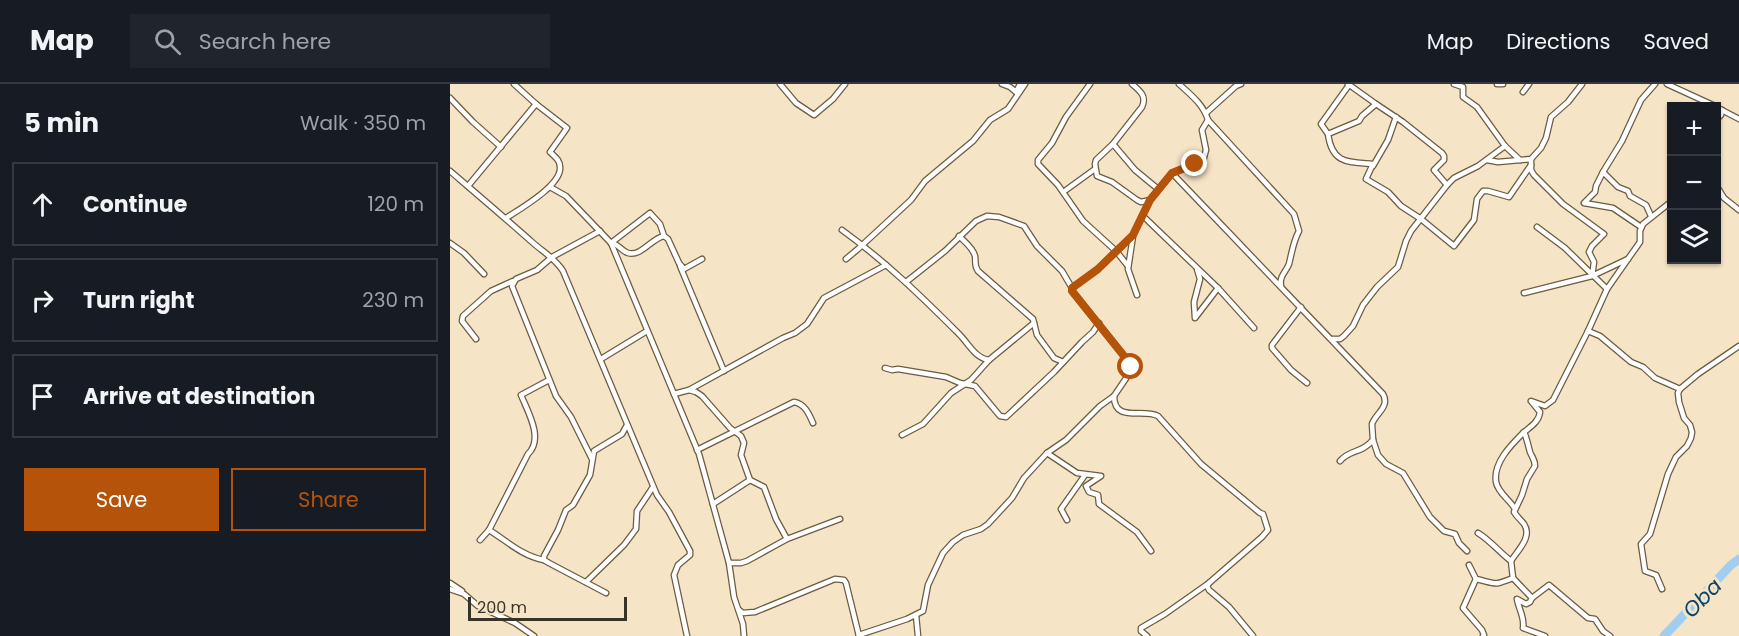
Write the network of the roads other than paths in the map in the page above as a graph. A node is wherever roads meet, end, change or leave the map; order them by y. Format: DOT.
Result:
graph roads {
  1 [pos="514,84"];
  2 [pos="780,84"];
  3 [pos="845,84"];
  4 [pos="1002,84"];
  5 [pos="1023,84"];
  6 [pos="1090,84"];
  7 [pos="1132,84"];
  8 [pos="1179,84"];
  9 [pos="1241,84"];
  10 [pos="1348,84"];
  11 [pos="1454,84"];
  12 [pos="1497,84"];
  13 [pos="1503,84"];
  14 [pos="1529,84"];
  15 [pos="1655,84"];
  16 [pos="1667,84"];
  17 [pos="1579,85"];
  18 [pos="1523,92"];
  19 [pos="450,98"];
  20 [pos="1705,102"];
  21 [pos="1376,104"];
  22 [pos="536,105"];
  23 [pos="1722,110"];
  24 [pos="1206,112"];
  25 [pos="1721,116"];
  26 [pos="1396,117"];
  27 [pos="1739,119"];
  28 [pos="1208,120"];
  29 [pos="1328,134"];
  30 [pos="1113,144"];
  31 [pos="1505,146"];
  32 [pos="501,147"];
  33 [pos="1486,160"];
  34 [pos="1520,161"];
  35 [pos="1531,162"];
  36 [pos="1095,169"];
  37 [pos="450,171"];
  38 [pos="1603,172"];
  39 [pos="1172,173"];
  40 [pos="1366,179"];
  41 [pos="1447,185"];
  42 [pos="468,186"];
  43 [pos="550,187"];
  44 [pos="1158,189"];
  45 [pos="1066,190"];
  46 [pos="1721,193"];
  47 [pos="1150,200"];
  48 [pos="1667,204"];
  49 [pos="1739,210"];
  50 [pos="1143,216"];
  51 [pos="1651,216"];
  52 [pos="507,218"];
  53 [pos="1421,219"];
  54 [pos="1537,227"];
  55 [pos="1641,228"];
  56 [pos="842,230"];
  57 [pos="600,231"];
  58 [pos="1133,235"];
  59 [pos="664,236"];
  60 [pos="960,236"];
  61 [pos="450,243"];
  62 [pos="611,243"];
  63 [pos="863,245"];
  64 [pos="1116,250"];
  65 [pos="552,257"];
  66 [pos="702,259"];
  67 [pos="846,259"];
  68 [pos="1628,260"];
  69 [pos="679,263"];
  70 [pos="886,265"];
  71 [pos="1128,266"];
  72 [pos="1197,268"];
  73 [pos="484,274"];
  74 [pos="1592,276"];
  75 [pos="513,281"];
  76 [pos="906,282"];
  77 [pos="1281,286"];
  78 [pos="1072,288"];
  79 [pos="1218,288"];
  80 [pos="1608,289"];
  81 [pos="1524,293"];
  82 [pos="1137,295"];
  83 [pos="1301,307"];
  84 [pos="1034,323"];
  85 [pos="1099,323"];
  86 [pos="1254,328"];
  87 [pos="647,331"];
  88 [pos="1588,331"];
  89 [pos="476,339"];
  90 [pos="1332,339"];
  91 [pos="1739,346"];
  92 [pos="601,359"];
  93 [pos="989,360"];
  94 [pos="1063,362"];
  95 [pos="885,368"];
  96 [pos="724,372"];
  97 [pos="549,380"];
  98 [pos="1307,383"];
  99 [pos="966,384"];
  100 [pos="1680,388"];
  101 [pos="688,390"];
  102 [pos="674,394"];
  103 [pos="1114,396"];
  104 [pos="813,423"];
  105 [pos="627,424"];
  106 [pos="735,431"];
  107 [pos="1524,432"];
  108 [pos="902,435"];
  109 [pos="1373,440"];
  110 [pos="697,450"];
  111 [pos="1047,453"];
  112 [pos="592,459"];
  113 [pos="1340,461"];
  114 [pos="1085,475"];
  115 [pos="750,480"];
  116 [pos="653,487"];
  117 [pos="713,504"];
  118 [pos="1515,509"];
  119 [pos="840,519"];
  120 [pos="1067,520"];
  121 [pos="489,530"];
  122 [pos="1478,533"];
  123 [pos="787,539"];
  124 [pos="480,540"];
  125 [pos="1151,551"];
  126 [pos="1467,551"];
  127 [pos="544,560"];
  128 [pos="1511,561"];
  129 [pos="729,563"];
  130 [pos="1469,566"];
  131 [pos="1513,578"];
  132 [pos="1476,579"];
  133 [pos="586,582"];
  134 [pos="450,583"];
  135 [pos="1209,583"];
  136 [pos="450,589"];
  137 [pos="1662,589"];
  138 [pos="606,592"];
  139 [pos="1532,598"];
  140 [pos="478,606"];
  141 [pos="739,610"];
  142 [pos="916,615"];
  143 [pos="859,635"];
  144 [pos="534,636"];
  145 [pos="687,636"];
  146 [pos="744,636"];
  147 [pos="918,636"];
  148 [pos="1147,636"];
  149 [pos="1253,636"];
  150 [pos="1483,636"];
  151 [pos="1545,636"];
  152 [pos="1610,636"];
  1 -- 22 [label="street"];
  2 -- 3 [label="street"];
  4 -- 5 [label="street"];
  5 -- 63 [label="street"];
  6 -- 64 [label="street"];
  7 -- 30 [label="street"];
  8 -- 24 [label="street"];
  9 -- 24 [label="street"];
  10 -- 21 [label="street"];
  10 -- 29 [label="street"];
  11 -- 31 [label="street"];
  12 -- 13 [label="street"];
  14 -- 18 [label="street"];
  15 -- 38 [label="street"];
  16 -- 20 [label="street"];
  17 -- 35 [label="street"];
  19 -- 32 [label="street"];
  21 -- 26 [label="street"];
  21 -- 29 [label="street"];
  22 -- 32 [label="street"];
  22 -- 43 [label="street"];
  23 -- 25 [label="street"];
  23 -- 27 [label="street"];
  24 -- 28 [label="street"];
  26 -- 40 [label="street"];
  26 -- 41 [label="street"];
  28 -- 39 [label="street"];
  28 -- 77 [label="street"];
  29 -- 40 [label="street"];
  30 -- 36 [label="street"];
  30 -- 44 [label="street"];
  31 -- 33 [label="street"];
  31 -- 34 [label="street"];
  32 -- 42 [label="street"];
  33 -- 34 [label="street"];
  33 -- 41 [label="street"];
  34 -- 35 [label="street"];
  35 -- 53 [label="street"];
  35 -- 74 [label="street"];
  36 -- 45 [label="street"];
  36 -- 47 [label="street"];
  37 -- 42 [label="street"];
  38 -- 51 [label="street"];
  38 -- 55 [label="street"];
  39 -- 44 [label="street"];
  39 -- 77 [label="street"];
  40 -- 53 [label="street"];
  41 -- 53 [label="street"];
  42 -- 52 [label="street"];
  43 -- 52 [label="street"];
  43 -- 57 [label="street"];
  44 -- 47 [label="street"];
  46 -- 49 [label="street"];
  47 -- 50 [label="street"];
  48 -- 51 [label="street"];
  50 -- 58 [label="street"];
  50 -- 72 [label="street"];
  51 -- 55 [label="street"];
  52 -- 65 [label="street"];
  53 -- 90 [label="street"];
  54 -- 74 [label="street"];
  55 -- 68 [label="street"];
  56 -- 63 [label="street"];
  57 -- 62 [label="street"];
  57 -- 65 [label="street"];
  58 -- 64 [label="street"];
  58 -- 71 [label="street"];
  59 -- 62 [label="street"];
  59 -- 62 [label="street"];
  59 -- 69 [label="street"];
  60 -- 76 [label="street"];
  60 -- 78 [label="street"];
  60 -- 84 [label="street"];
  61 -- 73 [label="street"];
  62 -- 87 [label="street"];
  63 -- 67 [label="street"];
  63 -- 70 [label="street"];
  64 -- 71 [label="street"];
  64 -- 78 [label="street"];
  65 -- 75 [label="street"];
  65 -- 92 [label="street"];
  66 -- 69 [label="street"];
  68 -- 74 [label="street"];
  68 -- 80 [label="street"];
  69 -- 96 [label="street"];
  70 -- 76 [label="street"];
  70 -- 96 [label="street"];
  71 -- 82 [label="street"];
  72 -- 79 [label="street"];
  72 -- 79 [label="street"];
  74 -- 80 [label="street"];
  74 -- 81 [label="street"];
  75 -- 89 [label="street"];
  75 -- 97 [label="street"];
  76 -- 93 [label="street"];
  77 -- 83 [label="street"];
  78 -- 85 [label="street"];
  79 -- 86 [label="street"];
  80 -- 88 [label="street"];
  83 -- 90 [label="street"];
  83 -- 98 [label="street"];
  84 -- 93 [label="street"];
  84 -- 94 [label="street"];
  85 -- 94 [label="street"];
  85 -- 103 [label="street"];
  87 -- 92 [label="street"];
  87 -- 102 [label="street"];
  88 -- 100 [label="street"];
  88 -- 107 [label="street"];
  90 -- 109 [label="street"];
  91 -- 100 [label="street"];
  92 -- 105 [label="street"];
  93 -- 99 [label="street"];
  94 -- 99 [label="street"];
  95 -- 99 [label="street"];
  96 -- 101 [label="street"];
  97 -- 112 [label="street"];
  97 -- 121 [label="street"];
  99 -- 108 [label="street"];
  100 -- 137 [label="street"];
  101 -- 102 [label="street"];
  101 -- 106 [label="street"];
  102 -- 110 [label="street"];
  103 -- 111 [label="street"];
  103 -- 135 [label="street"];
  104 -- 106 [label="street"];
  105 -- 112 [label="street"];
  105 -- 116 [label="street"];
  106 -- 110 [label="street"];
  106 -- 115 [label="street"];
  107 -- 118 [label="street"];
  107 -- 118 [label="street"];
  109 -- 113 [label="street"];
  109 -- 126 [label="street"];
  110 -- 117 [label="street"];
  111 -- 114 [label="street"];
  111 -- 142 [label="street"];
  112 -- 127 [label="street"];
  114 -- 120 [label="street"];
  114 -- 125 [label="street"];
  115 -- 117 [label="street"];
  115 -- 123 [label="street"];
  116 -- 133 [label="street"];
  116 -- 145 [label="street"];
  117 -- 129 [label="street"];
  118 -- 128 [label="street"];
  119 -- 123 [label="street"];
  121 -- 124 [label="street"];
  121 -- 127 [label="street"];
  122 -- 128 [label="street"];
  123 -- 129 [label="street"];
  127 -- 133 [label="street"];
  128 -- 131 [label="street"];
  129 -- 141 [label="street"];
  130 -- 132 [label="street"];
  131 -- 132 [label="street"];
  131 -- 139 [label="street"];
  132 -- 150 [label="street"];
  133 -- 138 [label="street"];
  134 -- 140 [label="street"];
  135 -- 148 [label="street"];
  135 -- 149 [label="street"];
  136 -- 140 [label="street"];
  139 -- 151 [label="street"];
  139 -- 152 [label="street"];
  140 -- 144 [label="street"];
  141 -- 143 [label="street"];
  141 -- 146 [label="street"];
  142 -- 143 [label="street"];
  142 -- 147 [label="street"];
}
